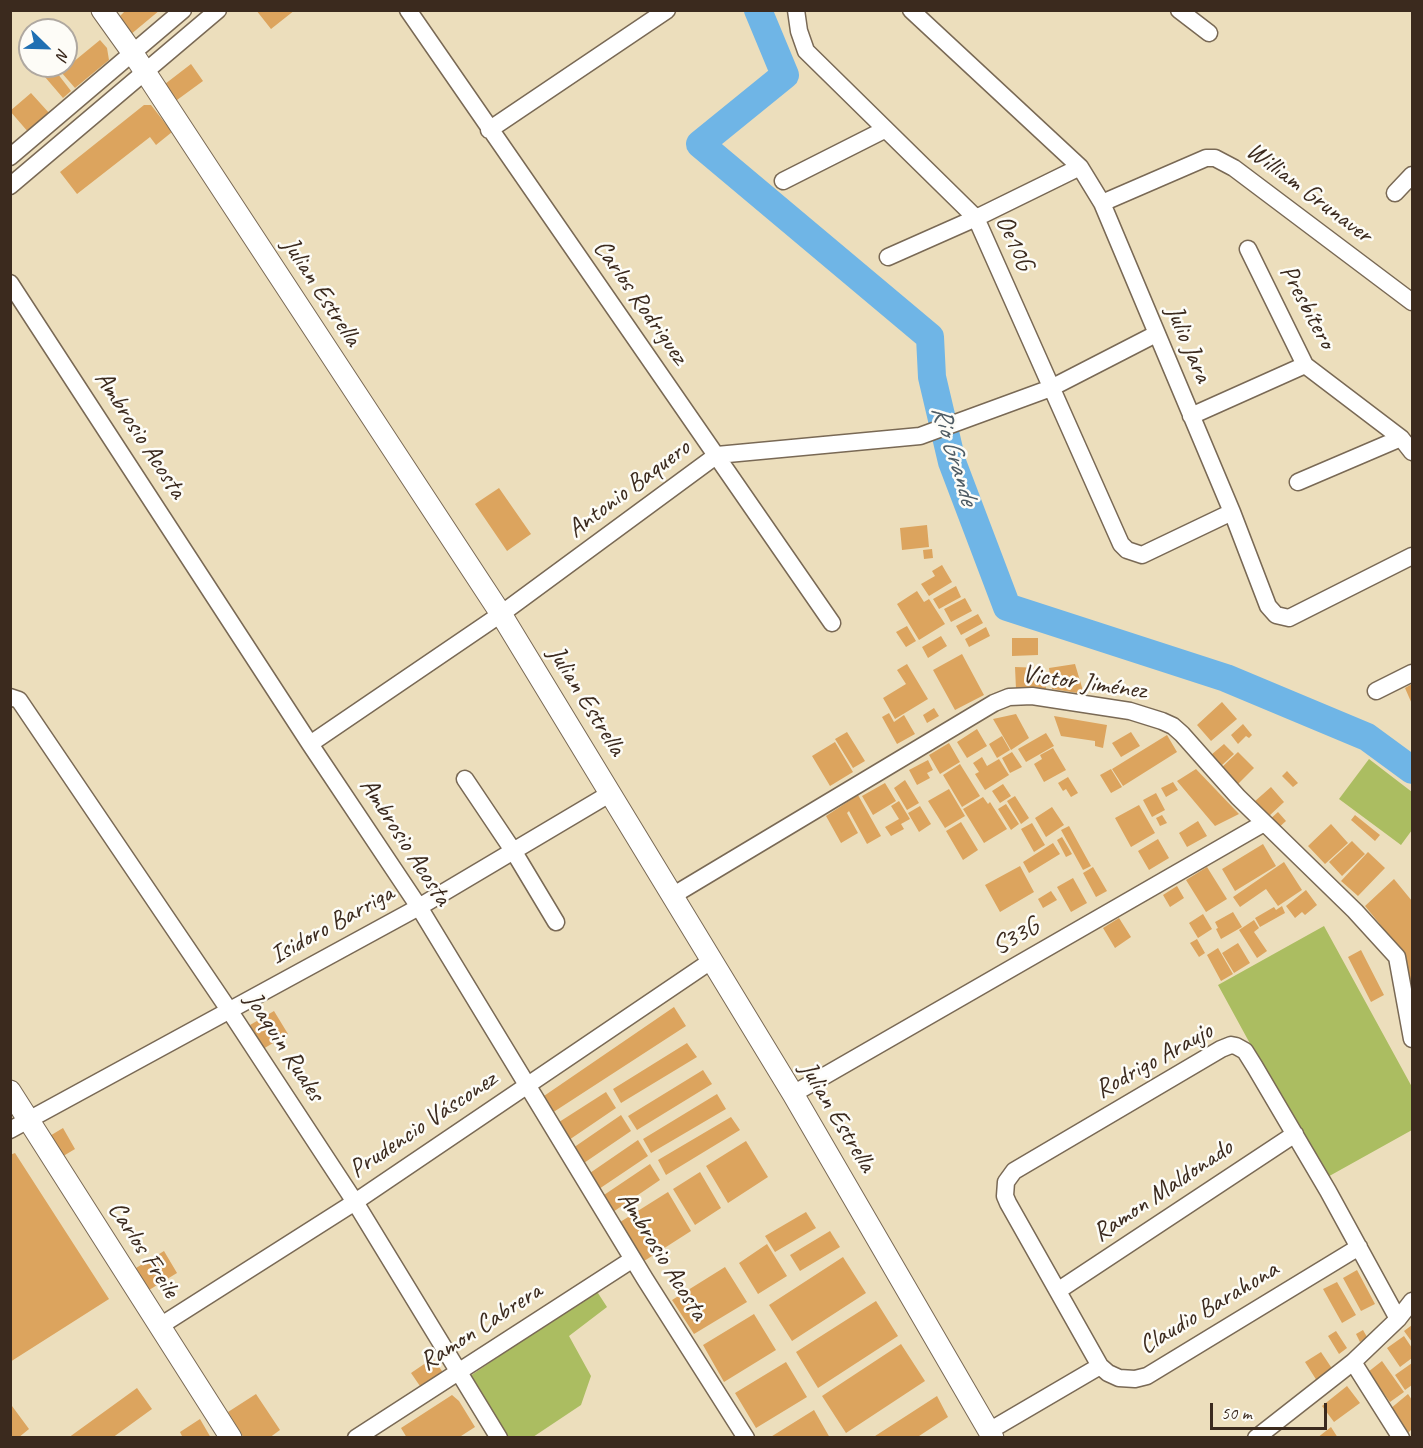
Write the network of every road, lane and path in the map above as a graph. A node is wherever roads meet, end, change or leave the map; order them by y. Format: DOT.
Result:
graph roads {
  1 [pos="102,10"];
  2 [pos="183,10"];
  3 [pos="218,10"];
  4 [pos="408,10"];
  5 [pos="667,10"];
  6 [pos="796,10"];
  7 [pos="911,10"];
  8 [pos="1179,10"];
  9 [pos="1209,33"];
  10 [pos="132,52"];
  11 [pos="145,72"];
  12 [pos="489,130"];
  13 [pos="884,130"];
  14 [pos="10,157"];
  15 [pos="1080,167"];
  16 [pos="1413,175"];
  17 [pos="783,181"];
  18 [pos="10,186"];
  19 [pos="1395,194"];
  20 [pos="1102,203"];
  21 [pos="976,218"];
  22 [pos="1248,249"];
  23 [pos="888,257"];
  24 [pos="10,283"];
  25 [pos="1413,302"];
  26 [pos="1156,334"];
  27 [pos="1305,365"];
  28 [pos="1051,388"];
  29 [pos="1191,416"];
  30 [pos="1401,438"];
  31 [pos="1413,452"];
  32 [pos="717,455"];
  33 [pos="1298,482"];
  34 [pos="1232,512"];
  35 [pos="1413,556"];
  36 [pos="501,614"];
  37 [pos="832,623"];
  38 [pos="1413,673"];
  39 [pos="1376,691"];
  40 [pos="10,696"];
  41 [pos="310,744"];
  42 [pos="465,779"];
  43 [pos="611,793"];
  44 [pos="1264,823"];
  45 [pos="514,852"];
  46 [pos="672,896"];
  47 [pos="419,907"];
  48 [pos="556,922"];
  49 [pos="711,961"];
  50 [pos="229,1010"];
  51 [pos="1413,1039"];
  52 [pos="528,1085"];
  53 [pos="10,1091"];
  54 [pos="793,1094"];
  55 [pos="20,1125"];
  56 [pos="1295,1134"];
  57 [pos="355,1202"];
  58 [pos="1359,1247"];
  59 [pos="633,1259"];
  60 [pos="1059,1290"];
  61 [pos="1413,1301"];
  62 [pos="1398,1319"];
  63 [pos="160,1326"];
  64 [pos="1353,1362"];
  65 [pos="1100,1366"];
  66 [pos="459,1373"];
  67 [pos="991,1434"];
  68 [pos="739,1435"];
  69 [pos="231,1437"];
  70 [pos="356,1437"];
  71 [pos="499,1437"];
  72 [pos="1256,1437"];
  73 [pos="1401,1437"];
  1 -- 10 [label="street, Julian Estrella"];
  2 -- 10 [label="street"];
  3 -- 11 [label="street"];
  4 -- 12 [label="street, Carlos Rodriguez"];
  5 -- 12 [label="street"];
  6 -- 13 [label="street, Oe10G"];
  7 -- 15 [label="street, Julio Jara"];
  8 -- 9 [label="street"];
  10 -- 11 [label="street, Julian Estrella"];
  10 -- 14 [label="street"];
  11 -- 18 [label="street"];
  11 -- 36 [label="street, Julian Estrella"];
  12 -- 32 [label="street, Carlos Rodriguez"];
  13 -- 17 [label="street"];
  13 -- 21 [label="street, Oe10G"];
  15 -- 20 [label="street, Julio Jara"];
  15 -- 21 [label="street"];
  16 -- 19 [label="street"];
  20 -- 25 [label="street, William Grunaver"];
  20 -- 26 [label="street, Julio Jara"];
  21 -- 23 [label="street"];
  21 -- 28 [label="street, Oe10G"];
  22 -- 27 [label="street, Presbítero"];
  24 -- 41 [label="street, Ambrosio Acosta"];
  26 -- 28 [label="street, Antonio Baquero"];
  26 -- 29 [label="street, Julio Jara"];
  27 -- 29 [label="street"];
  27 -- 30 [label="street, Presbítero"];
  28 -- 32 [label="street, Antonio Baquero"];
  28 -- 34 [label="street, Oe10G"];
  29 -- 34 [label="street, Julio Jara"];
  30 -- 31 [label="street, Presbítero"];
  30 -- 33 [label="street"];
  32 -- 36 [label="street, Antonio Baquero"];
  32 -- 37 [label="street, Carlos Rodriguez"];
  34 -- 35 [label="street, Julio Jara"];
  36 -- 41 [label="street, Antonio Baquero"];
  36 -- 43 [label="street, Julian Estrella"];
  38 -- 39 [label="street"];
  40 -- 50 [label="street, Joaquin Ruales"];
  41 -- 47 [label="street, Ambrosio Acosta"];
  42 -- 45 [label="street"];
  43 -- 45 [label="street, Isidoro Barriga"];
  43 -- 46 [label="street, Julian Estrella"];
  44 -- 46 [label="street, Victor Jiménez"];
  44 -- 51 [label="street, Victor Jiménez"];
  44 -- 54 [label="street, S33G"];
  45 -- 47 [label="street, Isidoro Barriga"];
  45 -- 48 [label="street"];
  46 -- 49 [label="street, Julian Estrella"];
  47 -- 50 [label="street, Isidoro Barriga"];
  47 -- 52 [label="street, Ambrosio Acosta"];
  49 -- 52 [label="street, Prudencio Vásconez"];
  49 -- 54 [label="street, Julian Estrella"];
  50 -- 55 [label="street, Isidoro Barriga"];
  50 -- 57 [label="street, Joaquin Ruales"];
  52 -- 57 [label="street, Prudencio Vásconez"];
  52 -- 59 [label="street, Ambrosio Acosta"];
  53 -- 55 [label="street, Carlos Freile"];
  54 -- 67 [label="street, Julian Estrella"];
  55 -- 63 [label="street, Carlos Freile"];
  56 -- 58 [label="street, Rodrigo Araujo"];
  56 -- 60 [label="street, Ramon Maldonado"];
  56 -- 60 [label="street, Rodrigo Araujo"];
  57 -- 63 [label="street, Prudencio Vásconez"];
  57 -- 66 [label="street, Joaquin Ruales"];
  58 -- 62 [label="street, Rodrigo Araujo"];
  58 -- 65 [label="street, Claudio Barahona"];
  59 -- 66 [label="street, Ramon Cabrera"];
  59 -- 68 [label="street, Ambrosio Acosta"];
  60 -- 65 [label="street, Rodrigo Araujo"];
  61 -- 62 [label="street"];
  62 -- 64 [label="street"];
  63 -- 69 [label="street, Carlos Freile"];
  64 -- 72 [label="street"];
  64 -- 73 [label="street"];
  65 -- 67 [label="street"];
  66 -- 70 [label="street, Ramon Cabrera"];
  66 -- 71 [label="street, Joaquin Ruales"];
}
